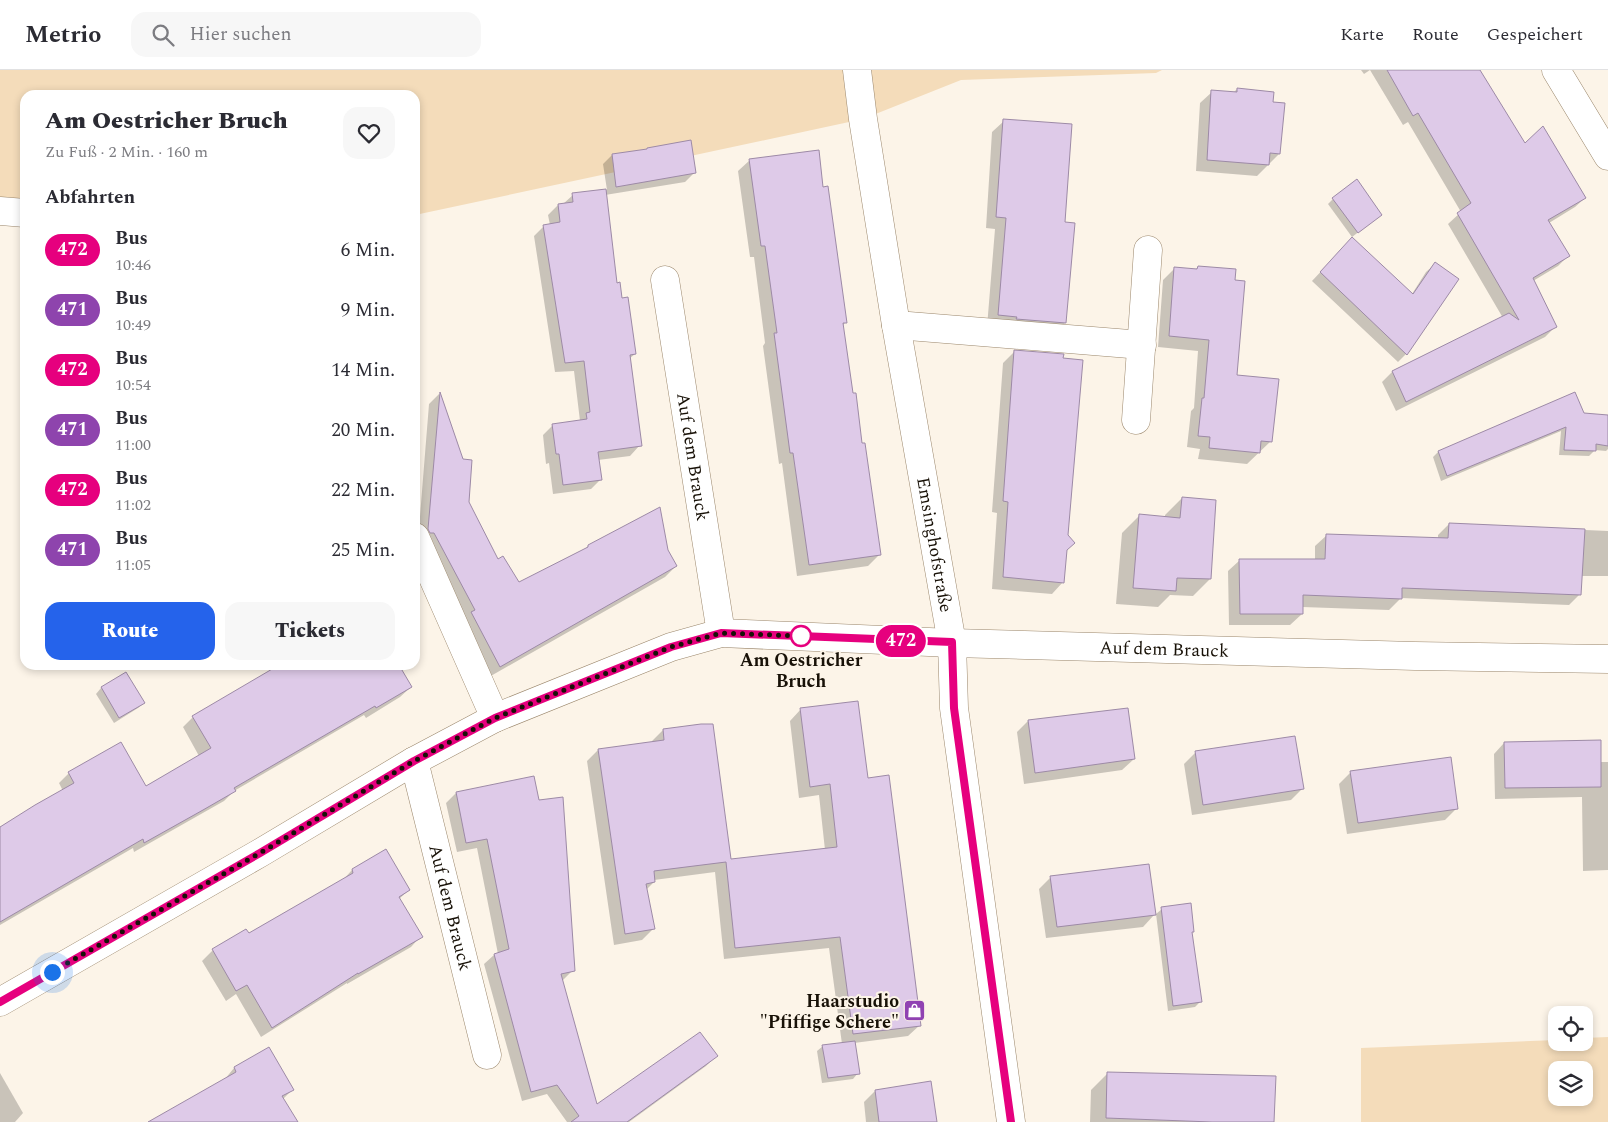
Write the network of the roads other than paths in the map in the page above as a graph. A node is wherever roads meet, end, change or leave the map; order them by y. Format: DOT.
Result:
graph roads {
  1 [pos="857,70"];
  2 [pos="1556,70"];
  3 [pos="1608,156"];
  4 [pos="0,211"];
  5 [pos="20,213"];
  6 [pos="1148,250"];
  7 [pos="665,280"];
  8 [pos="896,325"];
  9 [pos="1142,345"];
  10 [pos="1136,420"];
  11 [pos="420,548"];
  12 [pos="721,633"];
  13 [pos="952,642"];
  14 [pos="1608,659"];
  15 [pos="495,718"];
  16 [pos="414,761"];
  17 [pos="0,1002"];
  18 [pos="487,1055"];
  19 [pos="1011,1122"];
  1 -- 8 [label="street, Emsinghofstraße"];
  2 -- 3 [label="street"];
  4 -- 5 [label="street"];
  6 -- 9 [label="street"];
  7 -- 12 [label="street, Auf dem Brauck"];
  8 -- 9 [label="street"];
  8 -- 13 [label="street, Emsinghofstraße"];
  9 -- 10 [label="street"];
  11 -- 15 [label="street"];
  12 -- 13 [label="street, Auf dem Brauck"];
  12 -- 15 [label="street, Auf dem Brauck"];
  13 -- 14 [label="street, Auf dem Brauck"];
  13 -- 19 [label="street, Emsinghofstraße"];
  15 -- 16 [label="street, Auf dem Brauck"];
  16 -- 17 [label="street, Auf dem Brauck"];
  16 -- 18 [label="street, Auf dem Brauck"];
}
